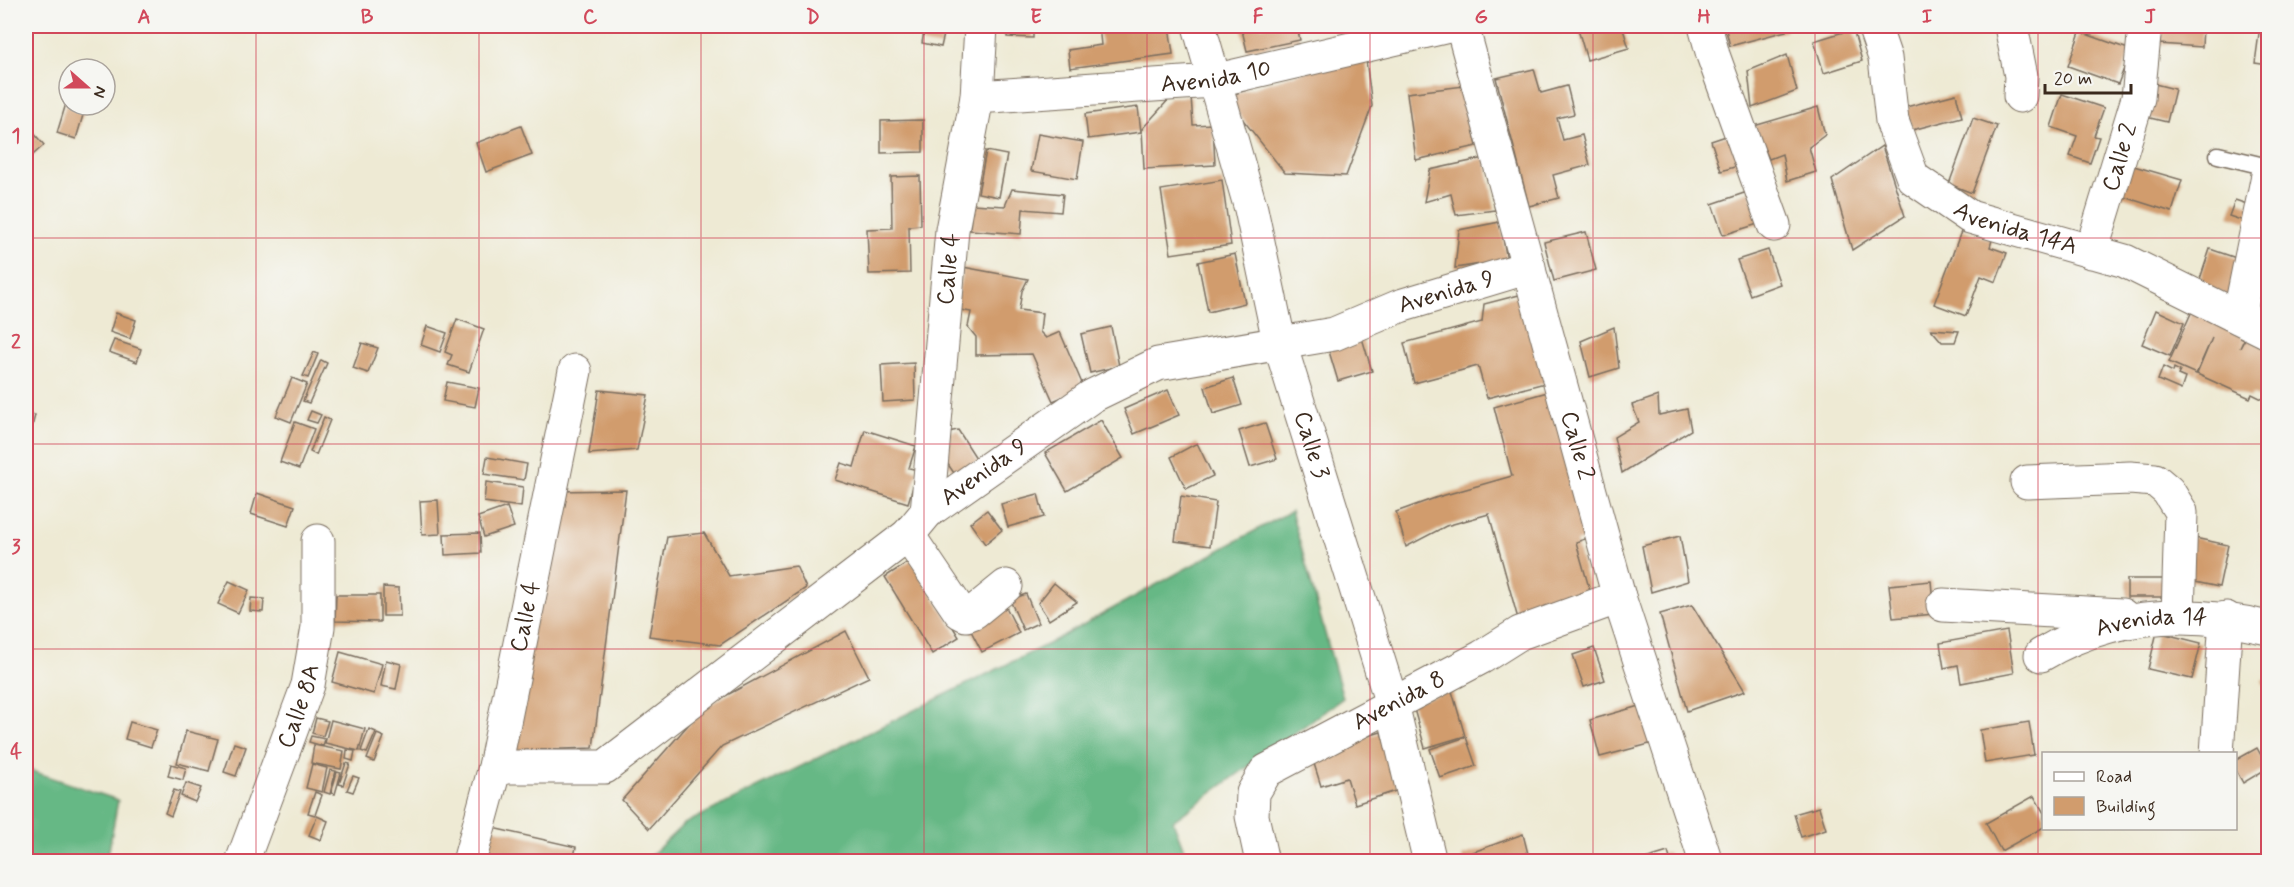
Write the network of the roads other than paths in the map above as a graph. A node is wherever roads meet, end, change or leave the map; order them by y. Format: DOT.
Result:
graph roads {
  1 [pos="981,26"];
  2 [pos="1199,26"];
  3 [pos="1449,26"];
  4 [pos="1462,26"];
  5 [pos="1705,26"];
  6 [pos="1874,26"];
  7 [pos="2011,26"];
  8 [pos="2145,26"];
  9 [pos="1213,81"];
  10 [pos="2020,96"];
  11 [pos="977,97"];
  12 [pos="2218,155"];
  13 [pos="2268,167"];
  14 [pos="2268,175"];
  15 [pos="1774,225"];
  16 [pos="2091,252"];
  17 [pos="1529,267"];
  18 [pos="2239,317"];
  19 [pos="2268,332"];
  20 [pos="1279,341"];
  21 [pos="575,371"];
  22 [pos="2027,482"];
  23 [pos="918,523"];
  24 [pos="318,541"];
  25 [pos="1006,586"];
  26 [pos="1619,597"];
  27 [pos="1943,605"];
  28 [pos="2163,617"];
  29 [pos="2226,618"];
  30 [pos="2268,628"];
  31 [pos="2041,655"];
  32 [pos="1392,704"];
  33 [pos="2217,752"];
  34 [pos="495,767"];
  35 [pos="242,861"];
  36 [pos="469,861"];
  37 [pos="1262,861"];
  38 [pos="1430,861"];
  39 [pos="1706,861"];
  1 -- 11 [label="street, Calle 4"];
  2 -- 9 [label="street, Calle 3"];
  3 -- 9 [label="street, Avenida 10"];
  4 -- 17 [label="street, Calle 2"];
  5 -- 15 [label="street"];
  6 -- 16 [label="street, Avenida 14A"];
  7 -- 10 [label="street"];
  8 -- 16 [label="street, Calle 2"];
  9 -- 11 [label="street, Avenida 10"];
  9 -- 20 [label="street, Calle 3"];
  11 -- 23 [label="street, Calle 4"];
  12 -- 13 [label="lane"];
  14 -- 18 [label="street"];
  16 -- 18 [label="street, Avenida 14A"];
  17 -- 20 [label="street, Avenida 9"];
  17 -- 26 [label="street, Calle 2"];
  18 -- 19 [label="street, Avenida 14A"];
  20 -- 23 [label="street, Avenida 9"];
  20 -- 32 [label="street, Calle 3"];
  21 -- 34 [label="street, Calle 4"];
  22 -- 28 [label="street"];
  23 -- 25 [label="street"];
  23 -- 34 [label="street, Avenida 9"];
  24 -- 35 [label="street, Calle 8A"];
  26 -- 32 [label="street, Avenida 8"];
  26 -- 39 [label="street, Calle 2"];
  27 -- 28 [label="street"];
  28 -- 29 [label="street, Avenida 14"];
  28 -- 31 [label="street, Avenida 14"];
  29 -- 30 [label="street, Avenida 14"];
  29 -- 33 [label="street"];
  32 -- 37 [label="street, Avenida 8"];
  32 -- 38 [label="street, Calle 3"];
  34 -- 36 [label="street, Calle 4"];
}
